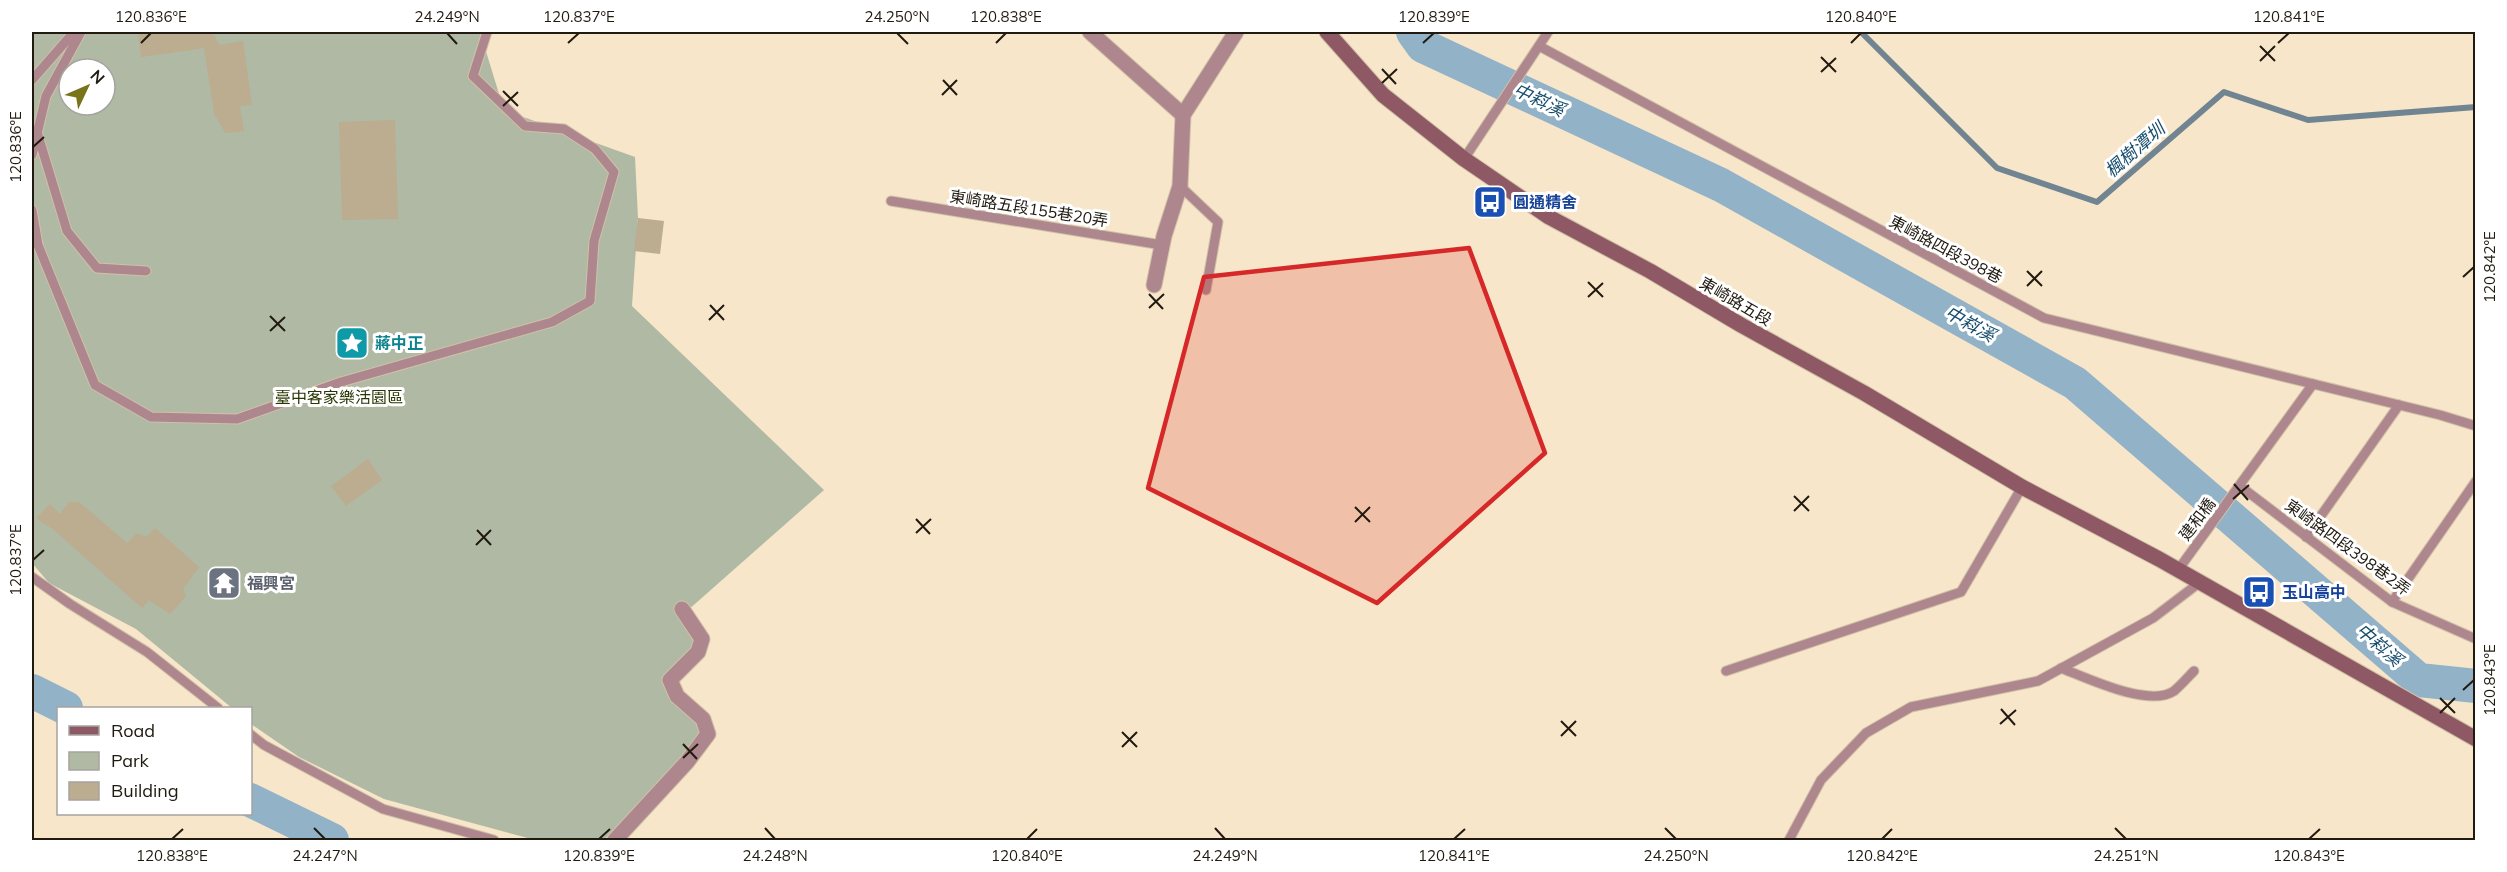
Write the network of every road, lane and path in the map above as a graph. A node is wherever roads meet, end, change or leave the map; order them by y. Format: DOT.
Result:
graph roads {
  1 [pos="74,32"];
  2 [pos="81,32"];
  3 [pos="487,32"];
  4 [pos="1090,32"];
  5 [pos="1236,32"];
  6 [pos="1327,32"];
  7 [pos="1548,32"];
  8 [pos="1539,46"];
  9 [pos="32,80"];
  10 [pos="1183,116"];
  11 [pos="37,132"];
  12 [pos="32,155"];
  13 [pos="1464,159"];
  14 [pos="1180,186"];
  15 [pos="891,201"];
  16 [pos="32,210"];
  17 [pos="1162,244"];
  18 [pos="146,271"];
  19 [pos="1154,285"];
  20 [pos="1206,290"];
  21 [pos="2313,384"];
  22 [pos="2399,405"];
  23 [pos="2475,426"];
  24 [pos="2475,481"];
  25 [pos="2240,486"];
  26 [pos="2022,487"];
  27 [pos="2306,537"];
  28 [pos="2178,570"];
  29 [pos="32,577"];
  30 [pos="2199,583"];
  31 [pos="2392,602"];
  32 [pos="682,609"];
  33 [pos="2475,639"];
  34 [pos="2061,668"];
  35 [pos="1725,671"];
  36 [pos="2194,671"];
  37 [pos="217,707"];
  38 [pos="252,736"];
  39 [pos="2475,739"];
  40 [pos="494,840"];
  41 [pos="615,840"];
  42 [pos="1789,840"];
  1 -- 9 [label="lane"];
  2 -- 11 [label="lane"];
  3 -- 16 [label="lane"];
  4 -- 10 [label="street"];
  5 -- 10 [label="street"];
  6 -- 13 [label="street, 東崎路五段"];
  7 -- 8 [label="lane"];
  8 -- 13 [label="lane"];
  8 -- 21 [label="lane, 東崎路四段398巷"];
  10 -- 14 [label="street"];
  11 -- 12 [label="lane"];
  11 -- 18 [label="lane"];
  13 -- 26 [label="street, 東崎路五段"];
  14 -- 17 [label="street"];
  14 -- 20 [label="lane"];
  15 -- 17 [label="lane, 東崎路五段155巷20弄"];
  17 -- 19 [label="street"];
  21 -- 22 [label="lane, 東崎路四段398巷"];
  21 -- 25 [label="lane, 建和橋"];
  22 -- 23 [label="lane, 東崎路四段398巷"];
  22 -- 27 [label="lane"];
  24 -- 31 [label="lane"];
  25 -- 27 [label="lane, 東崎路四段398巷2弄"];
  25 -- 28 [label="lane, 建和橋"];
  26 -- 28 [label="street, 東崎路五段"];
  26 -- 35 [label="lane"];
  27 -- 31 [label="lane, 東崎路四段398巷2弄"];
  28 -- 30 [label="street, 東崎路五段"];
  29 -- 37 [label="lane"];
  30 -- 34 [label="lane"];
  30 -- 39 [label="street, 東崎路五段"];
  31 -- 33 [label="lane, 東崎路四段398巷2弄"];
  32 -- 41 [label="street"];
  34 -- 36 [label="lane"];
  34 -- 42 [label="lane"];
  38 -- 40 [label="lane"];
}
